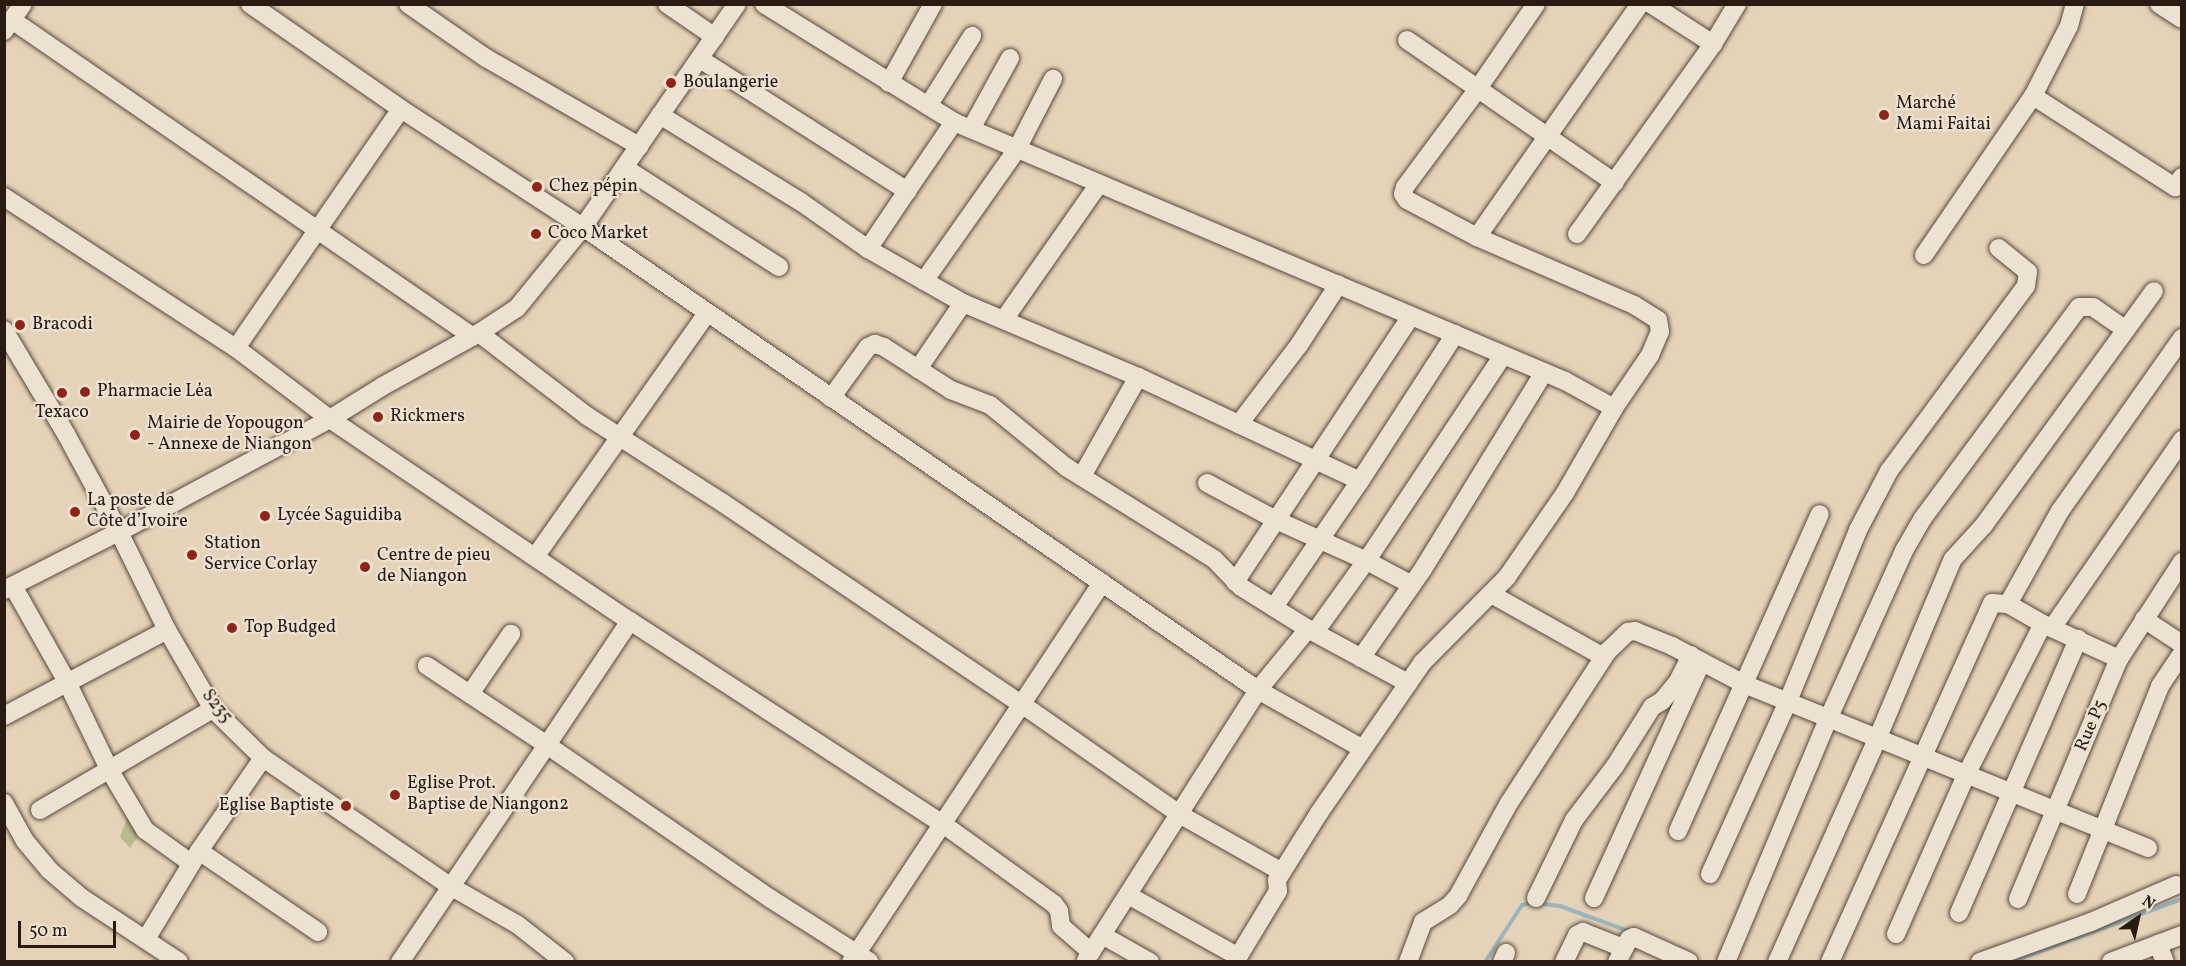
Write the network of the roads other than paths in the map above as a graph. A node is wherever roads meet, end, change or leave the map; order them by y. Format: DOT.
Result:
graph roads {
  1 [pos="23,4"];
  2 [pos="250,4"];
  3 [pos="408,4"];
  4 [pos="667,4"];
  5 [pos="737,4"];
  6 [pos="764,4"];
  7 [pos="933,4"];
  8 [pos="1536,4"];
  9 [pos="1640,4"];
  10 [pos="1651,4"];
  11 [pos="1737,4"];
  12 [pos="2075,4"];
  13 [pos="2159,4"];
  14 [pos="2181,19"];
  15 [pos="8,26"];
  16 [pos="972,36"];
  17 [pos="715,37"];
  18 [pos="1407,39"];
  19 [pos="1713,44"];
  20 [pos="1010,58"];
  21 [pos="700,59"];
  22 [pos="1053,79"];
  23 [pos="889,83"];
  24 [pos="1477,90"];
  25 [pos="2033,96"];
  26 [pos="928,106"];
  27 [pos="401,109"];
  28 [pos="660,115"];
  29 [pos="954,122"];
  30 [pos="971,129"];
  31 [pos="1547,136"];
  32 [pos="639,146"];
  33 [pos="1017,149"];
  34 [pos="625,168"];
  35 [pos="2181,177"];
  36 [pos="1615,183"];
  37 [pos="1098,184"];
  38 [pos="907,191"];
  39 [pos="4,197"];
  40 [pos="583,227"];
  41 [pos="317,230"];
  42 [pos="1577,234"];
  43 [pos="1477,237"];
  44 [pos="1998,248"];
  45 [pos="868,249"];
  46 [pos="1923,255"];
  47 [pos="779,267"];
  48 [pos="924,281"];
  49 [pos="1338,285"];
  50 [pos="2154,291"];
  51 [pos="963,303"];
  52 [pos="707,313"];
  53 [pos="1411,316"];
  54 [pos="1005,318"];
  55 [pos="2126,330"];
  56 [pos="5,332"];
  57 [pos="1455,334"];
  58 [pos="476,335"];
  59 [pos="2181,338"];
  60 [pos="236,348"];
  61 [pos="1503,355"];
  62 [pos="918,369"];
  63 [pos="1544,372"];
  64 [pos="1138,377"];
  65 [pos="831,398"];
  66 [pos="1614,408"];
  67 [pos="330,419"];
  68 [pos="1239,424"];
  69 [pos="622,437"];
  70 [pos="2181,440"];
  71 [pos="1317,460"];
  72 [pos="1082,476"];
  73 [pos="1360,481"];
  74 [pos="1207,483"];
  75 [pos="1820,514"];
  76 [pos="1276,520"];
  77 [pos="119,532"];
  78 [pos="1319,541"];
  79 [pos="535,557"];
  80 [pos="1366,561"];
  81 [pos="2181,562"];
  82 [pos="1235,582"];
  83 [pos="1102,583"];
  84 [pos="1412,585"];
  85 [pos="9,588"];
  86 [pos="1491,594"];
  87 [pos="2008,604"];
  88 [pos="1274,607"];
  89 [pos="2144,619"];
  90 [pos="630,621"];
  91 [pos="2048,626"];
  92 [pos="167,630"];
  93 [pos="1311,631"];
  94 [pos="511,634"];
  95 [pos="2078,639"];
  96 [pos="2181,644"];
  97 [pos="1607,652"];
  98 [pos="2181,652"];
  99 [pos="1361,658"];
  100 [pos="1696,658"];
  101 [pos="2119,659"];
  102 [pos="427,666"];
  103 [pos="67,682"];
  104 [pos="1408,683"];
  105 [pos="1744,684"];
  106 [pos="1258,690"];
  107 [pos="470,694"];
  108 [pos="1788,701"];
  109 [pos="1023,705"];
  110 [pos="213,709"];
  111 [pos="4,716"];
  112 [pos="1829,717"];
  113 [pos="1878,737"];
  114 [pos="547,745"];
  115 [pos="1363,749"];
  116 [pos="1923,755"];
  117 [pos="263,758"];
  118 [pos="110,771"];
  119 [pos="1968,773"];
  120 [pos="2012,791"];
  121 [pos="4,803"];
  122 [pos="2056,809"];
  123 [pos="40,810"];
  124 [pos="1179,814"];
  125 [pos="943,824"];
  126 [pos="2104,830"];
  127 [pos="1678,831"];
  128 [pos="2148,848"];
  129 [pos="195,857"];
  130 [pos="1282,872"];
  131 [pos="1710,874"];
  132 [pos="2176,885"];
  133 [pos="450,886"];
  134 [pos="2077,894"];
  135 [pos="1128,895"];
  136 [pos="1536,898"];
  137 [pos="1594,898"];
  138 [pos="2018,899"];
  139 [pos="1959,913"];
  140 [pos="318,932"];
  141 [pos="1896,934"];
  142 [pos="1102,935"];
  143 [pos="2181,935"];
  144 [pos="146,939"];
  145 [pos="2158,944"];
  146 [pos="1620,955"];
  147 [pos="1088,957"];
  148 [pos="859,958"];
  149 [pos="1236,959"];
  150 [pos="1679,959"];
  151 [pos="179,962"];
  152 [pos="400,962"];
  153 [pos="565,962"];
  154 [pos="1150,962"];
  155 [pos="1408,962"];
  156 [pos="1564,962"];
  157 [pos="1726,962"];
  158 [pos="1777,962"];
  159 [pos="1830,962"];
  160 [pos="1980,962"];
  161 [pos="2111,962"];
  162 [pos="2165,962"];
  1 -- 15 [label="street"];
  2 -- 27 [label="street"];
  3 -- 32 [label="street"];
  4 -- 17 [label="street"];
  5 -- 17 [label="street"];
  6 -- 23 [label="street"];
  7 -- 23 [label="street"];
  8 -- 24 [label="street"];
  9 -- 31 [label="street"];
  10 -- 19 [label="street"];
  11 -- 19 [label="street"];
  12 -- 25 [label="street"];
  13 -- 14 [label="street"];
  15 -- 41 [label="street"];
  16 -- 26 [label="street"];
  17 -- 21 [label="street"];
  18 -- 24 [label="street"];
  19 -- 36 [label="street"];
  20 -- 30 [label="street"];
  21 -- 28 [label="street"];
  21 -- 38 [label="street"];
  22 -- 33 [label="street"];
  23 -- 26 [label="street"];
  24 -- 31 [label="street"];
  24 -- 43 [label="street"];
  25 -- 35 [label="street"];
  25 -- 46 [label="street"];
  26 -- 29 [label="street"];
  27 -- 40 [label="street"];
  27 -- 41 [label="street"];
  28 -- 32 [label="street"];
  28 -- 45 [label="street"];
  29 -- 30 [label="street"];
  29 -- 38 [label="street"];
  30 -- 33 [label="street"];
  31 -- 36 [label="street"];
  31 -- 43 [label="street"];
  32 -- 34 [label="street"];
  33 -- 37 [label="street"];
  33 -- 48 [label="street"];
  34 -- 40 [label="street"];
  34 -- 47 [label="street"];
  36 -- 42 [label="street"];
  37 -- 49 [label="street"];
  37 -- 54 [label="street"];
  38 -- 45 [label="street"];
  39 -- 60 [label="street"];
  40 -- 52 [label="street"];
  40 -- 58 [label="street"];
  41 -- 58 [label="street"];
  41 -- 60 [label="street"];
  43 -- 66 [label="street"];
  44 -- 108 [label="street"];
  45 -- 48 [label="street"];
  48 -- 51 [label="street"];
  49 -- 53 [label="street"];
  49 -- 68 [label="street"];
  50 -- 55 [label="street"];
  51 -- 54 [label="street"];
  51 -- 62 [label="street"];
  52 -- 65 [label="street"];
  52 -- 69 [label="street"];
  53 -- 57 [label="street"];
  53 -- 71 [label="street"];
  54 -- 64 [label="street"];
  55 -- 112 [label="street"];
  55 -- 113 [label="street"];
  56 -- 77 [label="street, S235"];
  57 -- 61 [label="street"];
  57 -- 73 [label="street"];
  58 -- 67 [label="street"];
  58 -- 69 [label="street"];
  59 -- 87 [label="street"];
  60 -- 67 [label="street"];
  61 -- 63 [label="street"];
  61 -- 80 [label="street"];
  62 -- 65 [label="street"];
  62 -- 72 [label="street"];
  63 -- 66 [label="street"];
  63 -- 84 [label="street"];
  64 -- 68 [label="street"];
  64 -- 72 [label="street"];
  65 -- 83 [label="street"];
  66 -- 86 [label="street"];
  67 -- 77 [label="street"];
  67 -- 79 [label="street"];
  68 -- 71 [label="street"];
  69 -- 79 [label="street"];
  69 -- 109 [label="street"];
  70 -- 91 [label="street"];
  71 -- 73 [label="street"];
  71 -- 76 [label="street"];
  72 -- 82 [label="street"];
  73 -- 78 [label="street"];
  74 -- 76 [label="street"];
  75 -- 105 [label="street"];
  76 -- 78 [label="street"];
  76 -- 82 [label="street"];
  77 -- 85 [label="street"];
  77 -- 92 [label="street, S235"];
  78 -- 80 [label="street"];
  78 -- 88 [label="street"];
  79 -- 90 [label="street"];
  80 -- 84 [label="street"];
  80 -- 93 [label="street"];
  81 -- 89 [label="street, Rue P5"];
  82 -- 88 [label="street"];
  83 -- 106 [label="street"];
  83 -- 109 [label="street"];
  84 -- 99 [label="street"];
  85 -- 103 [label="street"];
  86 -- 97 [label="street"];
  86 -- 104 [label="street"];
  87 -- 91 [label="street"];
  87 -- 116 [label="street"];
  88 -- 93 [label="street"];
  89 -- 96 [label="street"];
  89 -- 101 [label="street, Rue P5"];
  90 -- 114 [label="street"];
  90 -- 125 [label="street"];
  91 -- 95 [label="street"];
  91 -- 119 [label="street"];
  92 -- 103 [label="street"];
  92 -- 110 [label="street, S235"];
  93 -- 99 [label="street"];
  93 -- 106 [label="street"];
  94 -- 107 [label="street"];
  95 -- 101 [label="street"];
  95 -- 120 [label="street"];
  97 -- 100 [label="street"];
  97 -- 155 [label="street"];
  98 -- 126 [label="street"];
  99 -- 104 [label="street"];
  100 -- 105 [label="street"];
  100 -- 136 [label="street"];
  100 -- 137 [label="street"];
  101 -- 122 [label="street, Rue P5"];
  102 -- 107 [label="street"];
  103 -- 111 [label="street"];
  103 -- 118 [label="street"];
  104 -- 115 [label="street"];
  105 -- 108 [label="street"];
  105 -- 127 [label="street"];
  106 -- 115 [label="street"];
  106 -- 124 [label="street"];
  107 -- 114 [label="street"];
  108 -- 112 [label="street"];
  108 -- 131 [label="street"];
  109 -- 124 [label="street"];
  109 -- 125 [label="street"];
  110 -- 117 [label="street, S235"];
  110 -- 118 [label="street"];
  112 -- 113 [label="street"];
  112 -- 157 [label="street"];
  113 -- 116 [label="street"];
  113 -- 158 [label="street"];
  114 -- 133 [label="street"];
  114 -- 148 [label="street"];
  115 -- 130 [label="street"];
  116 -- 119 [label="street"];
  116 -- 159 [label="street"];
  117 -- 129 [label="street"];
  117 -- 133 [label="street, S235"];
  118 -- 123 [label="street"];
  118 -- 129 [label="street"];
  119 -- 120 [label="street"];
  119 -- 141 [label="street"];
  120 -- 122 [label="street"];
  120 -- 139 [label="street"];
  121 -- 144 [label="street"];
  122 -- 126 [label="street"];
  122 -- 138 [label="street, Rue P5"];
  124 -- 130 [label="street"];
  124 -- 135 [label="street"];
  125 -- 147 [label="street"];
  125 -- 148 [label="street"];
  126 -- 128 [label="street"];
  126 -- 134 [label="street"];
  129 -- 140 [label="street"];
  129 -- 144 [label="street"];
  130 -- 149 [label="street"];
  132 -- 160 [label="street"];
  133 -- 152 [label="street"];
  133 -- 153 [label="street, S235"];
  135 -- 142 [label="street"];
  135 -- 149 [label="street"];
  142 -- 147 [label="street"];
  142 -- 154 [label="street"];
  143 -- 145 [label="street"];
  144 -- 151 [label="street"];
  145 -- 161 [label="street"];
  145 -- 162 [label="street"];
  146 -- 150 [label="street"];
  146 -- 156 [label="street"];
}
